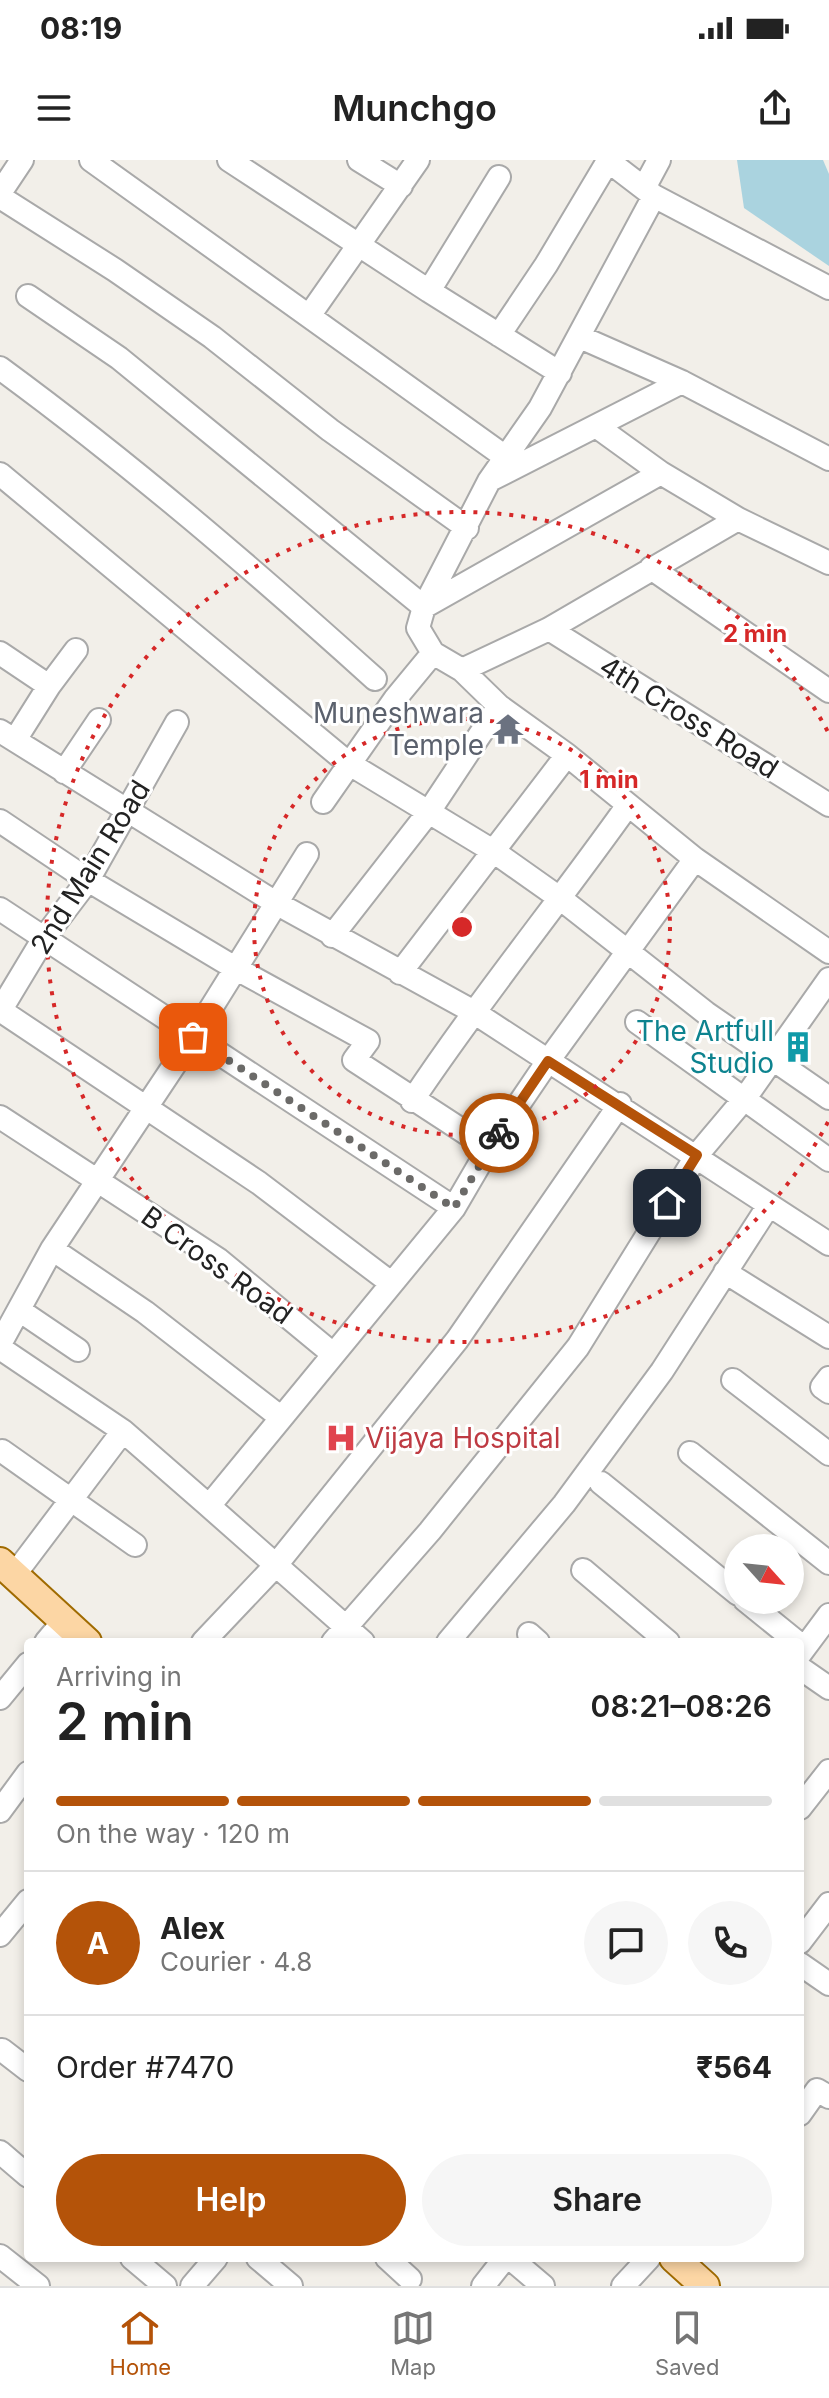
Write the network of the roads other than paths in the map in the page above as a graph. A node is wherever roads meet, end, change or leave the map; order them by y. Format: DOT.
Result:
graph roads {
  1 [pos="22,160"];
  2 [pos="91,160"];
  3 [pos="229,160"];
  4 [pos="359,160"];
  5 [pos="418,160"];
  6 [pos="607,160"];
  7 [pos="659,160"];
  8 [pos="499,177"];
  9 [pos="401,186"];
  10 [pos="649,192"];
  11 [pos="0,195"];
  12 [pos="360,247"];
  13 [pos="829,288"];
  14 [pos="429,291"];
  15 [pos="28,296"];
  16 [pos="309,316"];
  17 [pos="499,335"];
  18 [pos="580,337"];
  19 [pos="0,368"];
  20 [pos="560,373"];
  21 [pos="682,382"];
  22 [pos="596,426"];
  23 [pos="504,456"];
  24 [pos="829,459"];
  25 [pos="661,473"];
  26 [pos="489,481"];
  27 [pos="3,483"];
  28 [pos="738,519"];
  29 [pos="467,528"];
  30 [pos="829,563"];
  31 [pos="651,568"];
  32 [pos="424,607"];
  33 [pos="549,629"];
  34 [pos="76,650"];
  35 [pos="0,653"];
  36 [pos="433,653"];
  37 [pos="462,670"];
  38 [pos="375,679"];
  39 [pos="49,686"];
  40 [pos="829,691"];
  41 [pos="499,706"];
  42 [pos="99,720"];
  43 [pos="177,722"];
  44 [pos="7,736"];
  45 [pos="567,755"];
  46 [pos="348,763"];
  47 [pos="64,772"];
  48 [pos="323,802"];
  49 [pos="628,805"];
  50 [pos="829,805"];
  51 [pos="428,813"];
  52 [pos="128,814"];
  53 [pos="0,821"];
  54 [pos="493,851"];
  55 [pos="307,854"];
  56 [pos="695,859"];
  57 [pos="88,880"];
  58 [pos="561,899"];
  59 [pos="276,903"];
  60 [pos="0,909"];
  61 [pos="332,936"];
  62 [pos="44,938"];
  63 [pos="626,949"];
  64 [pos="829,952"];
  65 [pos="235,968"];
  66 [pos="400,973"];
  67 [pos="829,979"];
  68 [pos="822,1003"];
  69 [pos="0,1010"];
  70 [pos="472,1011"];
  71 [pos="637,1022"];
  72 [pos="193,1037"];
  73 [pos="772,1060"];
  74 [pos="548,1061"];
  75 [pos="745,1098"];
  76 [pos="829,1098"];
  77 [pos="412,1101"];
  78 [pos="620,1104"];
  79 [pos="146,1107"];
  80 [pos="0,1117"];
  81 [pos="489,1148"];
  82 [pos="697,1155"];
  83 [pos="829,1160"];
  84 [pos="96,1182"];
  85 [pos="769,1205"];
  86 [pos="454,1208"];
  87 [pos="829,1244"];
  88 [pos="52,1249"];
  89 [pos="725,1272"];
  90 [pos="391,1283"];
  91 [pos="19,1310"];
  92 [pos="829,1337"];
  93 [pos="0,1346"];
  94 [pos="78,1350"];
  95 [pos="333,1354"];
  96 [pos="829,1378"];
  97 [pos="733,1380"];
  98 [pos="829,1392"];
  99 [pos="279,1416"];
  100 [pos="123,1431"];
  101 [pos="2,1451"];
  102 [pos="690,1453"];
  103 [pos="829,1454"];
  104 [pos="601,1483"];
  105 [pos="72,1501"];
  106 [pos="209,1506"];
  107 [pos="135,1545"];
  108 [pos="829,1563"];
  109 [pos="276,1565"];
  110 [pos="5,1568"];
  111 [pos="583,1570"];
  112 [pos="724,1583"];
  113 [pos="760,1614"];
  114 [pos="829,1615"];
  115 [pos="54,1632"];
  116 [pos="347,1637"];
  117 [pos="74,1638"];
  118 [pos="207,1638"];
  119 [pos="451,1638"];
  120 [pos="663,1638"];
  121 [pos="786,1638"];
  122 [pos="804,1646"];
  123 [pos="804,1656"];
  124 [pos="24,1669"];
  125 [pos="829,1688"];
  126 [pos="0,1698"];
  127 [pos="829,1771"];
  128 [pos="24,1778"];
  129 [pos="804,1803"];
  130 [pos="0,1811"];
  131 [pos="829,1904"];
  132 [pos="24,1906"];
  133 [pos="0,1935"];
  134 [pos="804,1937"];
  135 [pos="804,1967"];
  136 [pos="829,1984"];
  137 [pos="2,2050"];
  138 [pos="24,2067"];
  139 [pos="829,2097"];
  140 [pos="804,2108"];
  141 [pos="0,2152"];
  142 [pos="24,2173"];
  143 [pos="0,2256"];
  144 [pos="137,2262"];
  145 [pos="213,2262"];
  146 [pos="263,2262"];
  147 [pos="391,2262"];
  148 [pos="504,2262"];
  149 [pos="513,2262"];
  150 [pos="645,2262"];
  151 [pos="410,2279"];
  152 [pos="38,2286"];
  153 [pos="165,2286"];
  154 [pos="192,2286"];
  155 [pos="291,2286"];
  156 [pos="483,2286"];
  157 [pos="543,2286"];
  158 [pos="623,2286"];
  1 -- 11 [label="street"];
  2 -- 16 [label="street"];
  3 -- 12 [label="street"];
  4 -- 9 [label="street"];
  5 -- 9 [label="street"];
  6 -- 10 [label="street"];
  6 -- 17 [label="street"];
  7 -- 10 [label="street"];
  8 -- 14 [label="street"];
  9 -- 12 [label="street"];
  10 -- 13 [label="street"];
  10 -- 18 [label="street"];
  11 -- 29 [label="street"];
  12 -- 14 [label="street"];
  12 -- 16 [label="street"];
  14 -- 17 [label="street"];
  15 -- 32 [label="street"];
  16 -- 23 [label="street"];
  17 -- 20 [label="street"];
  18 -- 20 [label="street"];
  18 -- 21 [label="street"];
  19 -- 38 [label="street"];
  20 -- 23 [label="street"];
  21 -- 22 [label="street"];
  21 -- 24 [label="street"];
  22 -- 25 [label="street"];
  22 -- 26 [label="street"];
  23 -- 26 [label="street"];
  25 -- 28 [label="street"];
  25 -- 32 [label="street"];
  26 -- 29 [label="street"];
  27 -- 46 [label="street"];
  28 -- 30 [label="street"];
  28 -- 31 [label="street"];
  29 -- 32 [label="street"];
  31 -- 33 [label="street"];
  31 -- 40 [label="street"];
  32 -- 36 [label="street"];
  33 -- 37 [label="street"];
  33 -- 50 [label="street, 4th Cross Road"];
  34 -- 39 [label="street"];
  35 -- 39 [label="street"];
  36 -- 37 [label="street"];
  36 -- 46 [label="street"];
  37 -- 41 [label="street"];
  39 -- 44 [label="street"];
  41 -- 45 [label="street"];
  41 -- 51 [label="street"];
  42 -- 47 [label="street"];
  43 -- 52 [label="street, 2nd Main Road"];
  44 -- 47 [label="street"];
  45 -- 49 [label="street"];
  45 -- 54 [label="street"];
  46 -- 48 [label="street"];
  46 -- 51 [label="street"];
  47 -- 52 [label="street"];
  49 -- 56 [label="street"];
  49 -- 58 [label="street"];
  51 -- 54 [label="street"];
  51 -- 61 [label="street"];
  52 -- 57 [label="street, 2nd Main Road"];
  52 -- 59 [label="street"];
  53 -- 57 [label="street"];
  54 -- 58 [label="street"];
  54 -- 66 [label="street"];
  55 -- 59 [label="street"];
  56 -- 63 [label="street"];
  56 -- 64 [label="street"];
  57 -- 62 [label="street, 2nd Main Road"];
  57 -- 65 [label="street"];
  58 -- 63 [label="street"];
  58 -- 70 [label="street"];
  59 -- 61 [label="street"];
  59 -- 65 [label="street"];
  60 -- 62 [label="street"];
  61 -- 66 [label="street"];
  62 -- 69 [label="street, 2nd Main Road"];
  62 -- 72 [label="street"];
  63 -- 73 [label="street"];
  63 -- 74 [label="street"];
  65 -- 72 [label="street"];
  65 -- 77 [label="street"];
  66 -- 70 [label="street"];
  67 -- 68 [label="street"];
  68 -- 73 [label="street"];
  69 -- 79 [label="street"];
  70 -- 74 [label="street"];
  70 -- 77 [label="street"];
  71 -- 75 [label="street"];
  72 -- 79 [label="street"];
  72 -- 86 [label="street"];
  73 -- 75 [label="street"];
  73 -- 76 [label="street"];
  74 -- 78 [label="street"];
  74 -- 81 [label="street"];
  75 -- 82 [label="street"];
  75 -- 83 [label="street"];
  77 -- 81 [label="street"];
  78 -- 82 [label="street"];
  78 -- 109 [label="street"];
  79 -- 84 [label="street"];
  79 -- 90 [label="street"];
  80 -- 84 [label="street, B Cross Road"];
  81 -- 86 [label="street"];
  82 -- 85 [label="street"];
  82 -- 116 [label="street"];
  84 -- 88 [label="street"];
  84 -- 95 [label="street, B Cross Road"];
  85 -- 87 [label="street"];
  85 -- 89 [label="street"];
  86 -- 90 [label="street"];
  88 -- 91 [label="street"];
  88 -- 99 [label="street"];
  89 -- 92 [label="street"];
  89 -- 119 [label="street"];
  90 -- 95 [label="street"];
  91 -- 93 [label="street"];
  91 -- 94 [label="street"];
  93 -- 100 [label="street"];
  95 -- 99 [label="street"];
  96 -- 98 [label="street"];
  97 -- 103 [label="street"];
  99 -- 106 [label="street"];
  100 -- 105 [label="street"];
  100 -- 106 [label="street"];
  101 -- 105 [label="street"];
  102 -- 108 [label="street"];
  104 -- 112 [label="street"];
  105 -- 107 [label="street"];
  105 -- 110 [label="street"];
  106 -- 109 [label="street"];
  109 -- 116 [label="street"];
  109 -- 118 [label="street"];
  110 -- 115 [label="main road"];
  111 -- 120 [label="street"];
  113 -- 121 [label="street"];
  114 -- 122 [label="street"];
  115 -- 117 [label="main road"];
  123 -- 125 [label="street"];
  124 -- 126 [label="street"];
  127 -- 129 [label="street"];
  128 -- 130 [label="street"];
  131 -- 134 [label="street"];
  132 -- 133 [label="street"];
  135 -- 136 [label="street"];
  137 -- 138 [label="street"];
  139 -- 140 [label="street"];
  141 -- 142 [label="street"];
  143 -- 152 [label="street"];
  144 -- 153 [label="street"];
  145 -- 154 [label="street"];
  146 -- 155 [label="street"];
  147 -- 151 [label="street"];
  148 -- 156 [label="street"];
  149 -- 157 [label="street"];
  150 -- 158 [label="street"];
}
